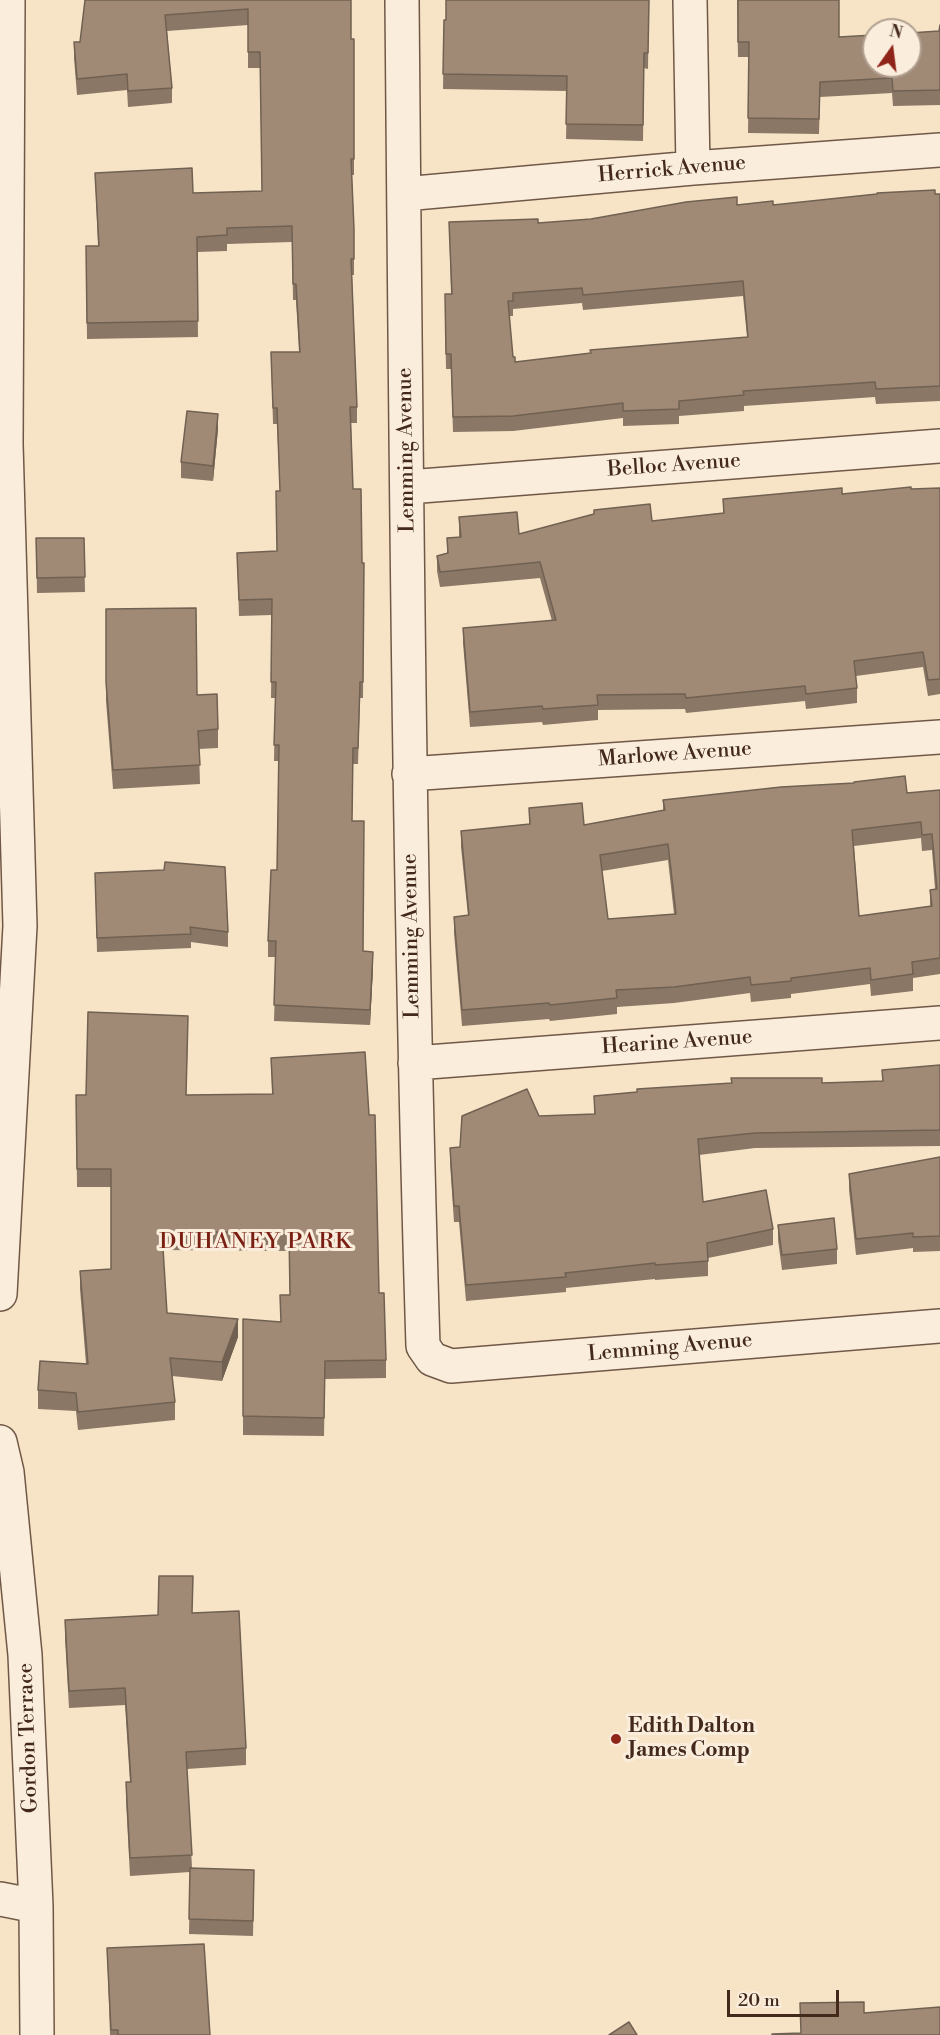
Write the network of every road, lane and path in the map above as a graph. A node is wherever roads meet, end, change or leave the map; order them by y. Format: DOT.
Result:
graph roads {
  1 [pos="8,0"];
  2 [pos="402,0"];
  3 [pos="690,0"];
  4 [pos="940,150"];
  5 [pos="693,168"];
  6 [pos="404,194"];
  7 [pos="3,443"];
  8 [pos="940,446"];
  9 [pos="408,487"];
  10 [pos="940,737"];
  11 [pos="409,774"];
  12 [pos="10,924"];
  13 [pos="940,1023"];
  14 [pos="415,1063"];
  15 [pos="0,1294"];
  16 [pos="940,1326"];
  17 [pos="0,1442"];
  18 [pos="0,1899"];
  19 [pos="36,1906"];
  20 [pos="37,2035"];
  1 -- 7 [label="street"];
  2 -- 6 [label="street, Lemming Avenue"];
  3 -- 5 [label="street"];
  4 -- 5 [label="street, Herrick Avenue"];
  5 -- 6 [label="street, Herrick Avenue"];
  6 -- 9 [label="street, Lemming Avenue"];
  7 -- 12 [label="street"];
  8 -- 9 [label="street, Belloc Avenue"];
  9 -- 11 [label="street, Lemming Avenue"];
  10 -- 11 [label="street, Marlowe Avenue"];
  11 -- 14 [label="street, Lemming Avenue"];
  12 -- 15 [label="street"];
  13 -- 14 [label="street, Hearine Avenue"];
  14 -- 16 [label="street, Lemming Avenue"];
  17 -- 19 [label="street, Gordon Terrace"];
  18 -- 19 [label="street"];
  19 -- 20 [label="street, Gordon Terrace"];
}
